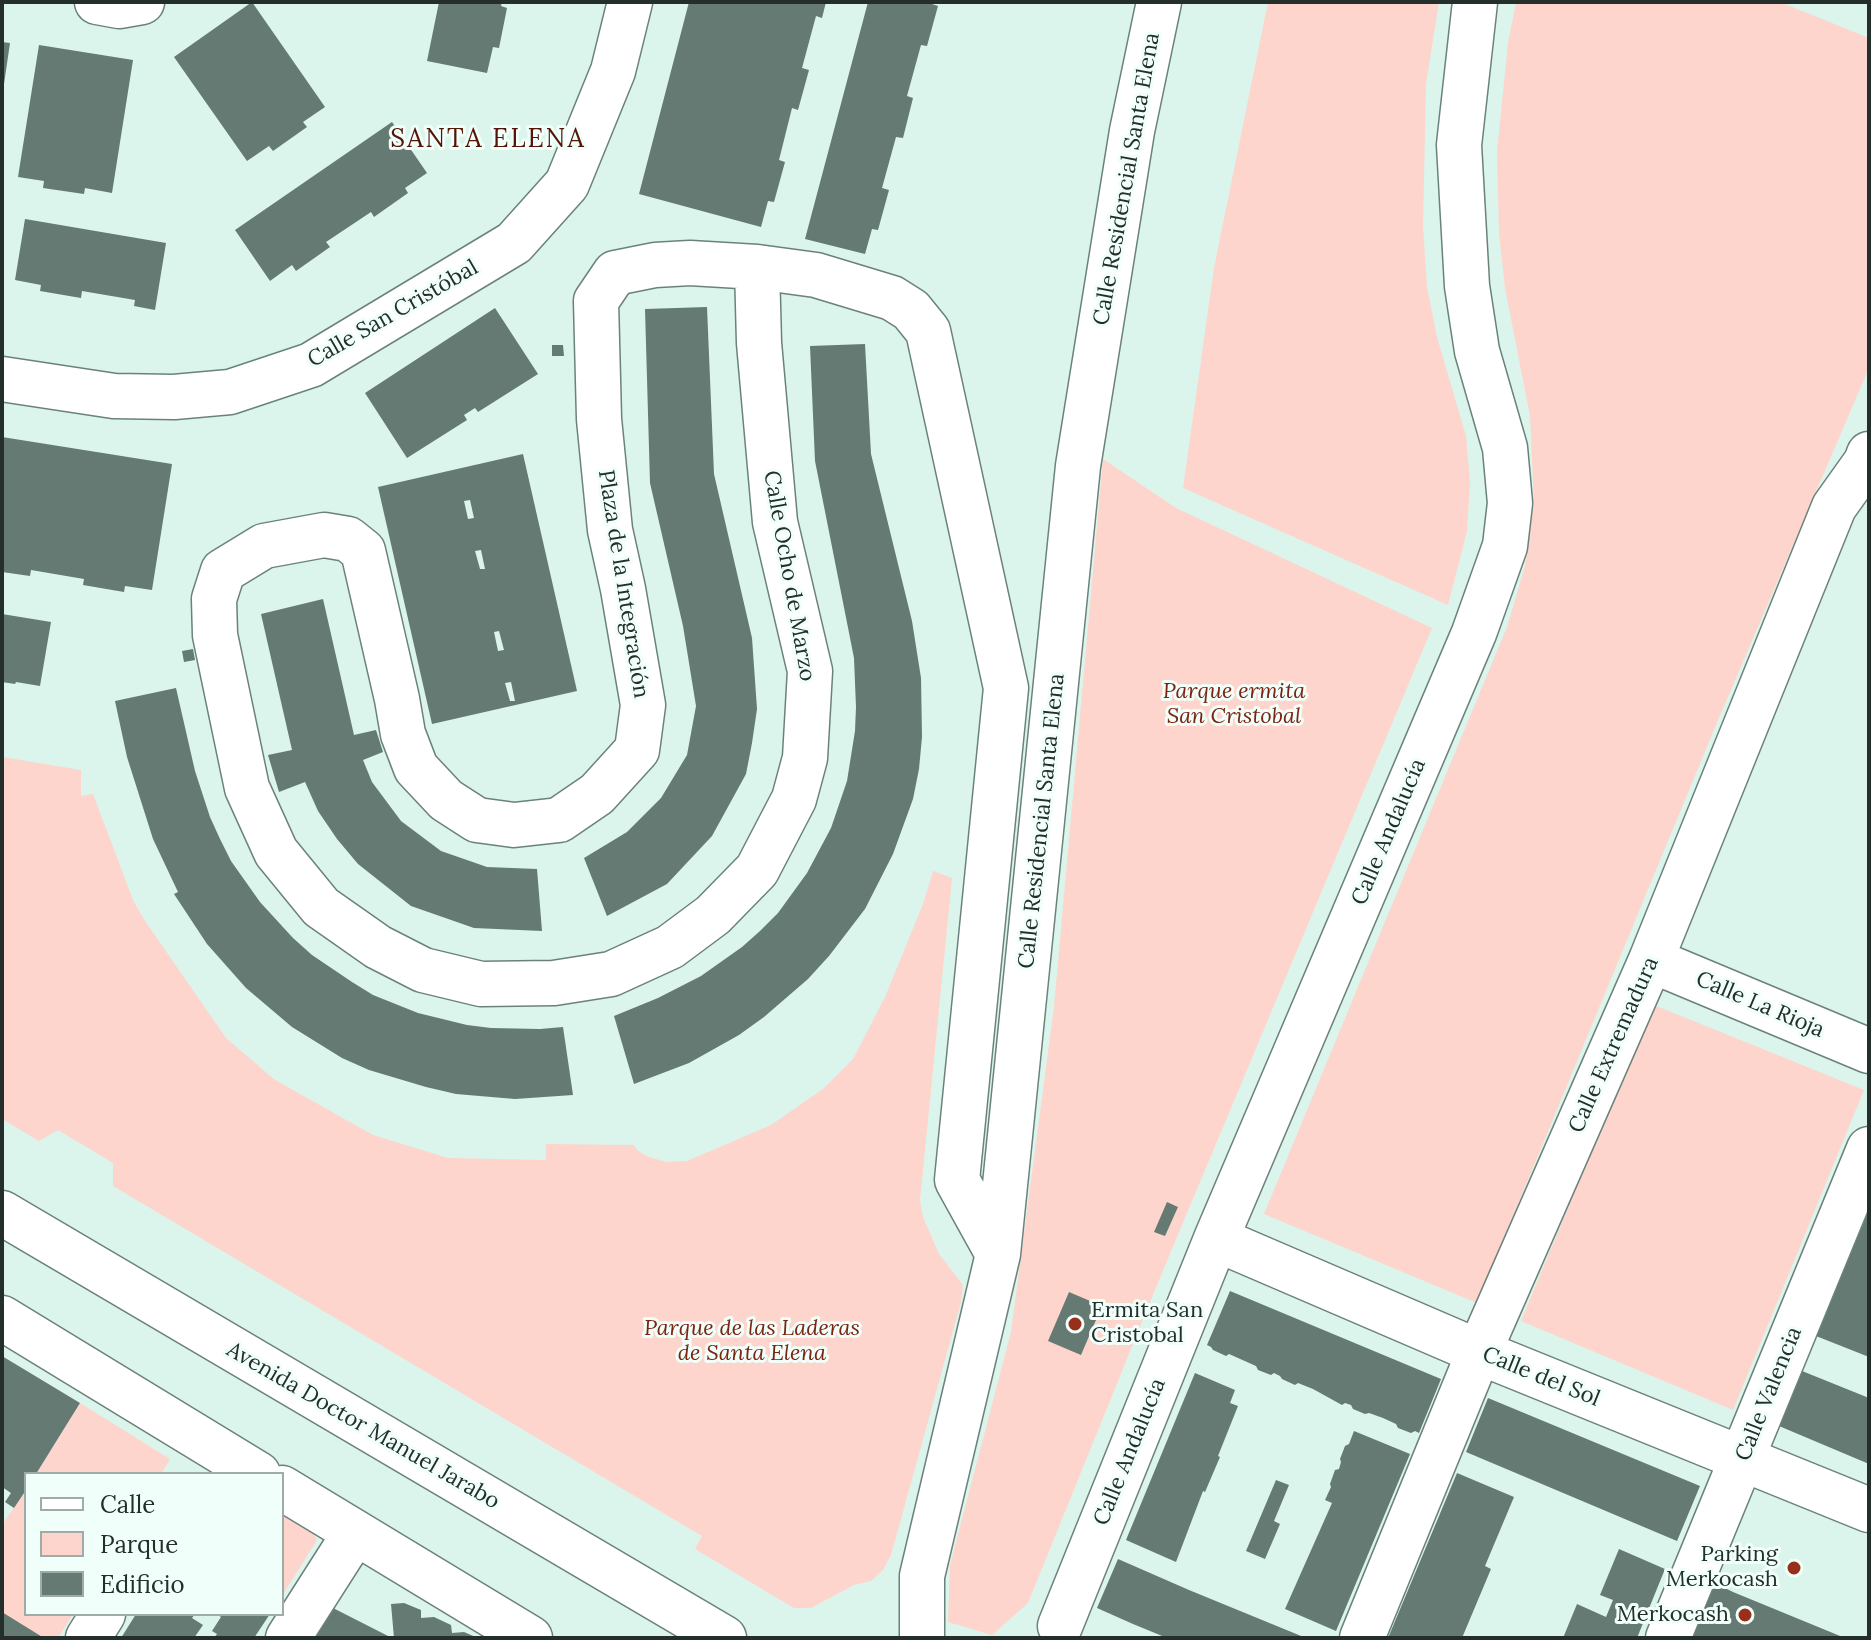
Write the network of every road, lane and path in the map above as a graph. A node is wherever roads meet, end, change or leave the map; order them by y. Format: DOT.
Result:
graph roads {
  1 [pos="97,2"];
  2 [pos="142,2"];
  3 [pos="630,2"];
  4 [pos="1159,2"];
  5 [pos="1475,2"];
  6 [pos="757,267"];
  7 [pos="2,379"];
  8 [pos="1869,454"];
  9 [pos="1851,514"];
  10 [pos="324,535"];
  11 [pos="1651,960"];
  12 [pos="1869,1051"];
  13 [pos="1869,1149"];
  14 [pos="2,1213"];
  15 [pos="1216,1239"];
  16 [pos="2,1242"];
  17 [pos="998,1254"];
  18 [pos="2,1318"];
  19 [pos="1479,1352"];
  20 [pos="1743,1459"];
  21 [pos="202,1460"];
  22 [pos="250,1472"];
  23 [pos="284,1489"];
  24 [pos="1869,1510"];
  25 [pos="355,1533"];
  26 [pos="102,1616"];
  27 [pos="1068,1634"];
  28 [pos="88,1638"];
  29 [pos="288,1638"];
  30 [pos="530,1638"];
  31 [pos="672,1638"];
  32 [pos="724,1638"];
  33 [pos="922,1638"];
  34 [pos="1362,1638"];
  35 [pos="1668,1638"];
  1 -- 2 [label="street"];
  3 -- 7 [label="street, Calle San Cristóbal"];
  4 -- 17 [label="street, Calle Residencial Santa Elena"];
  5 -- 15 [label="street, Calle Andalucía"];
  6 -- 10 [label="street, Plaza de la Integración"];
  6 -- 10 [label="street, Calle Ocho de Marzo"];
  6 -- 17 [label="street"];
  8 -- 9 [label="street, Calle Extremadura"];
  9 -- 11 [label="street, Calle Extremadura"];
  11 -- 12 [label="street, Calle La Rioja"];
  11 -- 19 [label="street, Calle Extremadura"];
  13 -- 20 [label="street, Calle Valencia"];
  14 -- 32 [label="street, Avenida Doctor Manuel Jarabo"];
  15 -- 19 [label="street, Calle del Sol"];
  15 -- 27 [label="street, Calle Andalucía"];
  16 -- 31 [label="street, Avenida Doctor Manuel Jarabo"];
  17 -- 33 [label="street, Calle Residencial Santa Elena"];
  18 -- 21 [label="street"];
  19 -- 20 [label="street, Calle del Sol"];
  19 -- 34 [label="street, Calle Extremadura"];
  20 -- 24 [label="street, Calle del Sol"];
  20 -- 35 [label="street, Calle Valencia"];
  21 -- 22 [label="street"];
  23 -- 25 [label="street"];
  25 -- 29 [label="street"];
  25 -- 30 [label="street"];
  26 -- 28 [label="street"];
}
